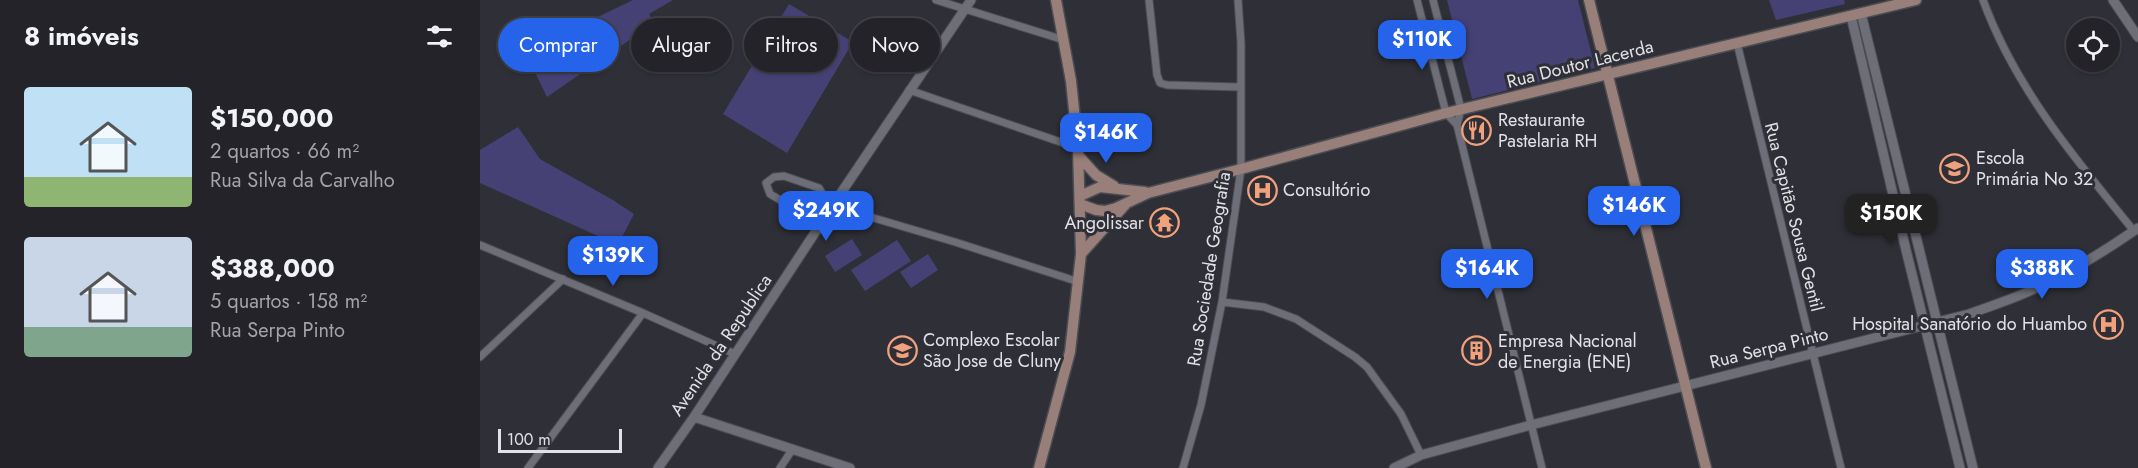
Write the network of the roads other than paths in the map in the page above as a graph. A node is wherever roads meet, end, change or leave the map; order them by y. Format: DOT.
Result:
graph roads {
  1 [pos="936,0"];
  2 [pos="1056,0"];
  3 [pos="1149,0"];
  4 [pos="1238,0"];
  5 [pos="1417,0"];
  6 [pos="1433,0"];
  7 [pos="1589,0"];
  8 [pos="1916,0"];
  9 [pos="1983,0"];
  10 [pos="2113,0"];
  11 [pos="968,4"];
  12 [pos="1856,15"];
  13 [pos="1437,16"];
  14 [pos="1422,20"];
  15 [pos="2138,37"];
  16 [pos="1065,40"];
  17 [pos="1737,43"];
  18 [pos="1607,75"];
  19 [pos="1240,87"];
  20 [pos="909,90"];
  21 [pos="1879,94"];
  22 [pos="1869,96"];
  23 [pos="1461,109"];
  24 [pos="1446,113"];
  25 [pos="1457,125"];
  26 [pos="1078,151"];
  27 [pos="1241,170"];
  28 [pos="1898,170"];
  29 [pos="1887,172"];
  30 [pos="1122,190"];
  31 [pos="1148,193"];
  32 [pos="1080,200"];
  33 [pos="1128,202"];
  34 [pos="828,205"];
  35 [pos="2136,230"];
  36 [pos="480,244"];
  37 [pos="1917,247"];
  38 [pos="1906,250"];
  39 [pos="1081,254"];
  40 [pos="562,279"];
  41 [pos="1079,282"];
  42 [pos="1222,302"];
  43 [pos="643,313"];
  44 [pos="1936,322"];
  45 [pos="1924,325"];
  46 [pos="735,354"];
  47 [pos="1812,354"];
  48 [pos="480,357"];
  49 [pos="1951,383"];
  50 [pos="1686,385"];
  51 [pos="1939,385"];
  52 [pos="694,417"];
  53 [pos="1532,425"];
  54 [pos="792,450"];
  55 [pos="1421,454"];
  56 [pos="1972,466"];
  57 [pos="528,468"];
  58 [pos="658,468"];
  59 [pos="780,468"];
  60 [pos="850,468"];
  61 [pos="1039,468"];
  62 [pos="1183,468"];
  63 [pos="1394,468"];
  64 [pos="1542,468"];
  65 [pos="1706,468"];
  66 [pos="1841,468"];
  67 [pos="1960,468"];
  1 -- 11 [label="street"];
  2 -- 16 [label="main road"];
  3 -- 19 [label="street"];
  4 -- 19 [label="street, Rua Sociedade Geografia"];
  5 -- 14 [label="street"];
  6 -- 13 [label="street"];
  7 -- 18 [label="main road"];
  8 -- 12 [label="main road, Rua Doutor Lacerda"];
  9 -- 35 [label="street"];
  10 -- 15 [label="street"];
  11 -- 16 [label="street"];
  11 -- 20 [label="street, Avenida da Republica"];
  12 -- 17 [label="main road, Rua Doutor Lacerda"];
  12 -- 21 [label="street"];
  12 -- 22 [label="street"];
  13 -- 14 [label="street"];
  13 -- 23 [label="street"];
  14 -- 24 [label="street"];
  16 -- 26 [label="main road"];
  17 -- 18 [label="main road, Rua Doutor Lacerda"];
  17 -- 47 [label="street, Rua Capitão Sousa Gentil"];
  18 -- 23 [label="main road, Rua Doutor Lacerda"];
  18 -- 50 [label="main road"];
  19 -- 27 [label="street, Rua Sociedade Geografia"];
  20 -- 26 [label="street"];
  20 -- 34 [label="street, Avenida da Republica"];
  21 -- 22 [label="street"];
  21 -- 28 [label="street"];
  22 -- 29 [label="street"];
  23 -- 24 [label="main road, Rua Doutor Lacerda"];
  23 -- 25 [label="street"];
  24 -- 25 [label="street"];
  24 -- 27 [label="main road, Rua Doutor Lacerda"];
  25 -- 53 [label="street"];
  26 -- 30 [label="main road"];
  26 -- 32 [label="main road"];
  27 -- 31 [label="main road, Rua Doutor Lacerda"];
  27 -- 42 [label="street, Rua Sociedade Geografia"];
  28 -- 29 [label="street"];
  28 -- 37 [label="street"];
  29 -- 38 [label="street"];
  30 -- 31 [label="main road, Rua Doutor Lacerda"];
  30 -- 32 [label="main road, Rua Doutor Lacerda"];
  31 -- 33 [label="main road, Rua Doutor Lacerda"];
  32 -- 33 [label="main road, Rua Doutor Lacerda"];
  32 -- 39 [label="main road"];
  33 -- 39 [label="main road"];
  34 -- 34 [label="street"];
  34 -- 41 [label="street"];
  34 -- 46 [label="street, Avenida da Republica"];
  35 -- 44 [label="street, Rua Serpa Pinto"];
  36 -- 40 [label="street"];
  37 -- 38 [label="street"];
  37 -- 44 [label="street"];
  38 -- 45 [label="street"];
  39 -- 41 [label="main road"];
  40 -- 43 [label="street"];
  40 -- 48 [label="street"];
  41 -- 61 [label="main road"];
  42 -- 55 [label="street"];
  42 -- 62 [label="street, Rua Sociedade Geografia"];
  43 -- 46 [label="street"];
  43 -- 57 [label="street"];
  44 -- 45 [label="street, Rua Serpa Pinto"];
  44 -- 49 [label="street"];
  45 -- 47 [label="street, Rua Serpa Pinto"];
  45 -- 51 [label="street"];
  46 -- 52 [label="street, Avenida da Republica"];
  47 -- 50 [label="street, Rua Serpa Pinto"];
  47 -- 66 [label="street, Rua Capitão Sousa Gentil"];
  49 -- 51 [label="street"];
  49 -- 56 [label="street"];
  50 -- 53 [label="street, Rua Serpa Pinto"];
  50 -- 65 [label="main road"];
  51 -- 67 [label="street"];
  52 -- 54 [label="street"];
  52 -- 58 [label="street, Avenida da Republica"];
  53 -- 55 [label="street, Rua Serpa Pinto"];
  53 -- 64 [label="street"];
  54 -- 59 [label="street"];
  54 -- 60 [label="street"];
  55 -- 63 [label="street, Rua Serpa Pinto"];
  56 -- 67 [label="street"];
}
